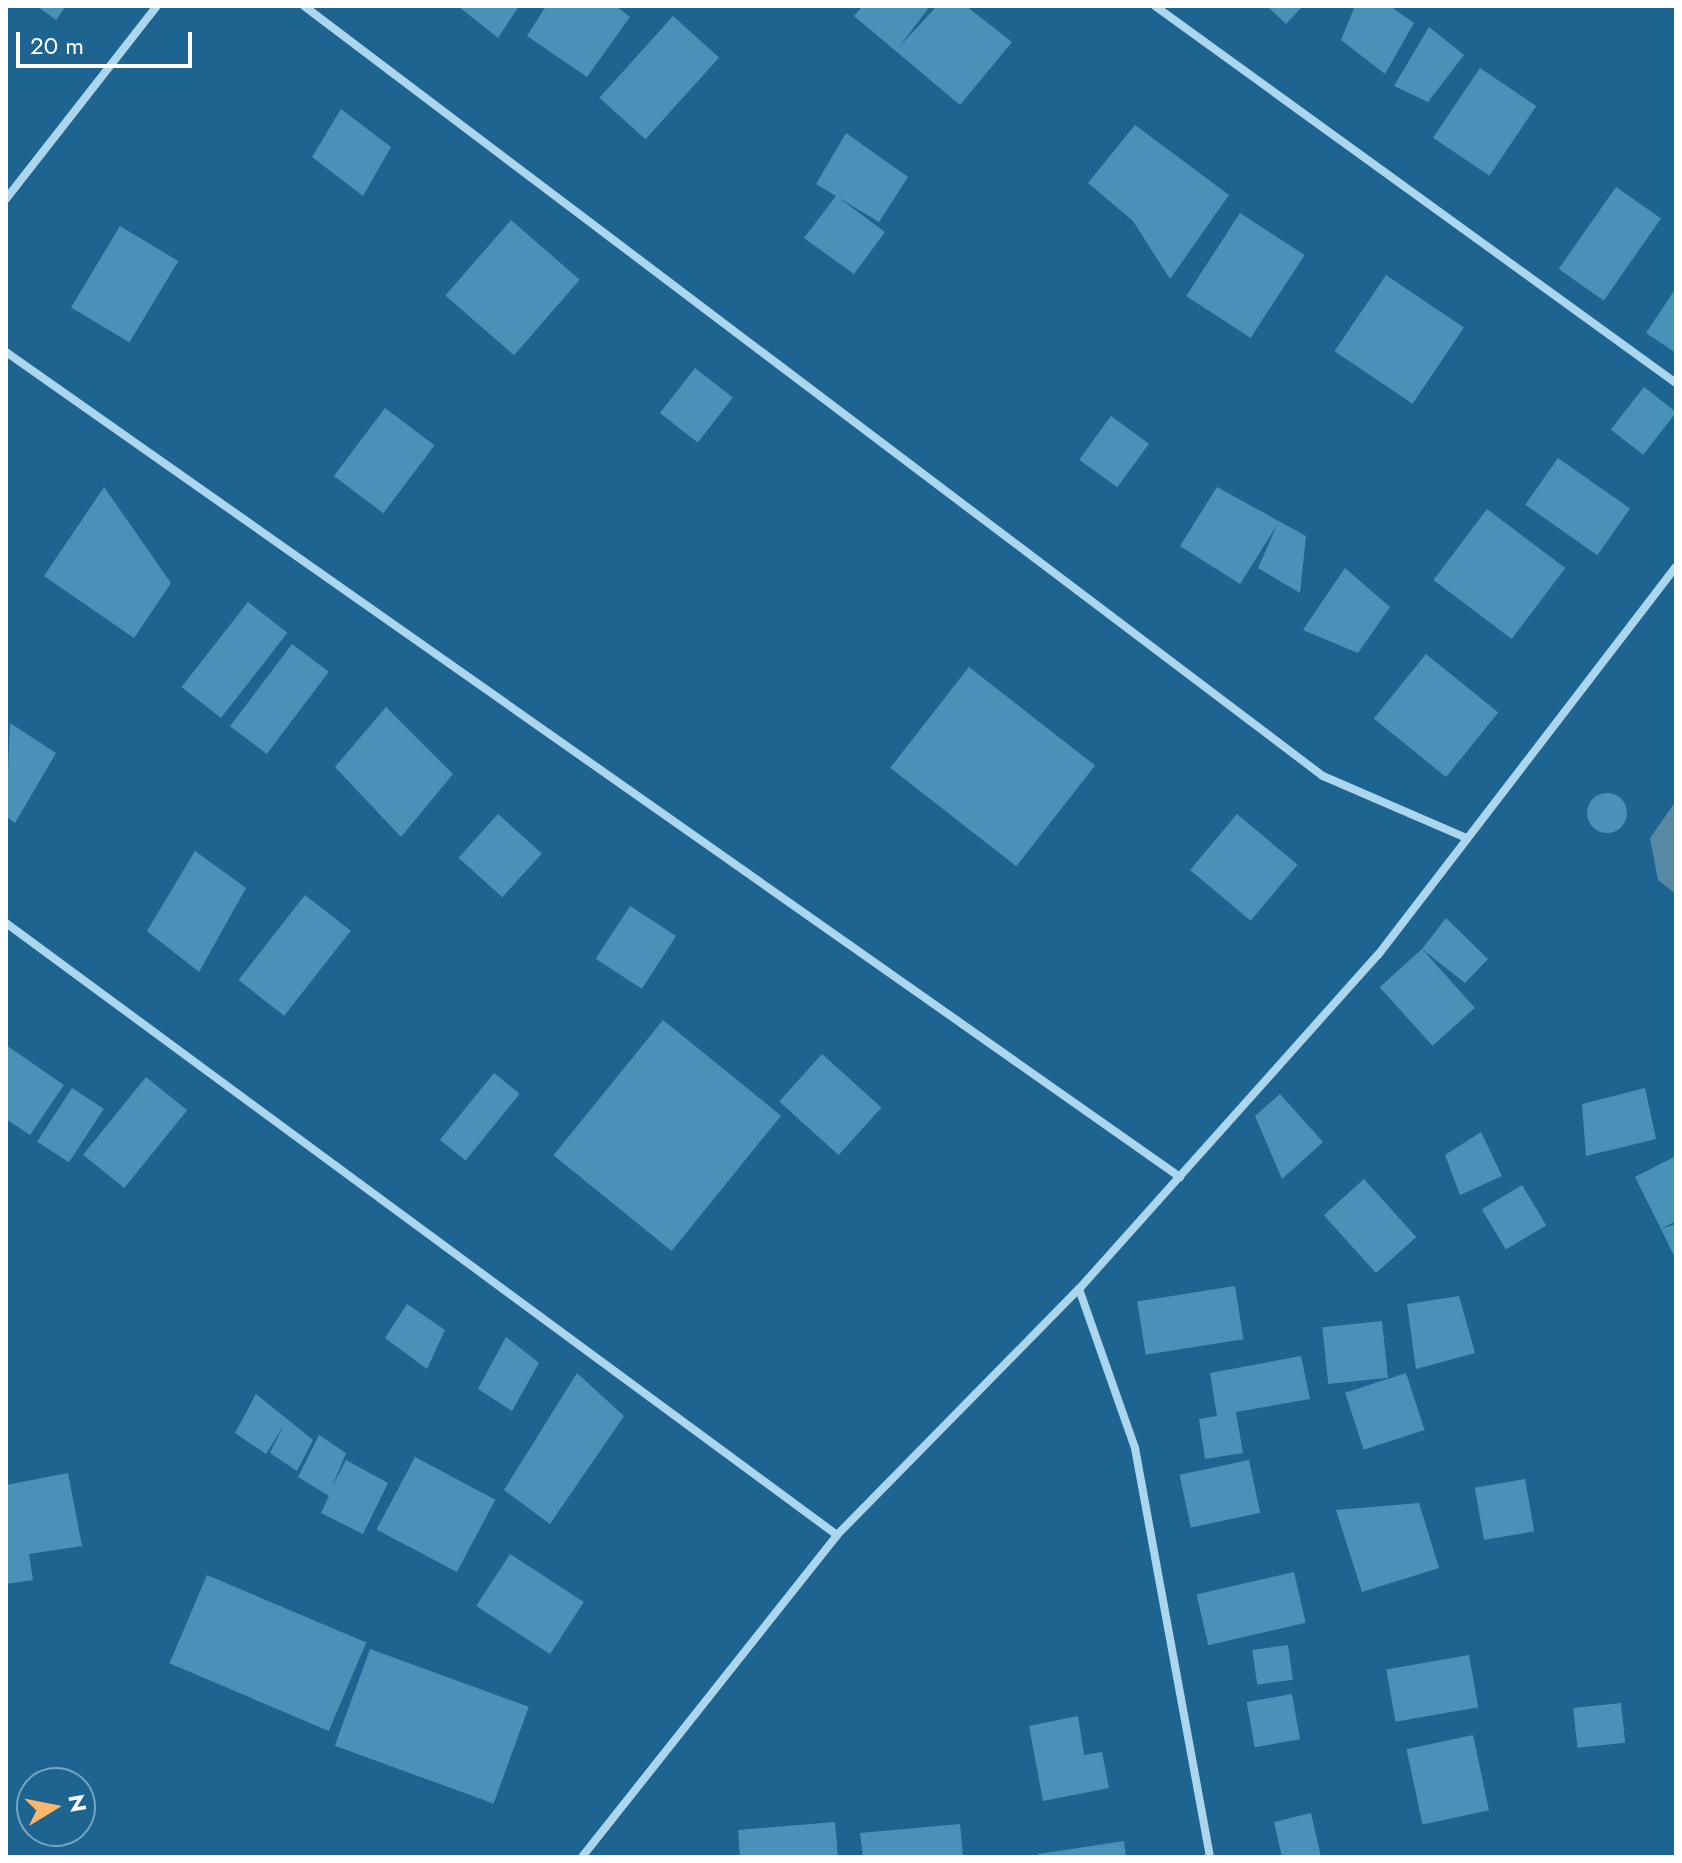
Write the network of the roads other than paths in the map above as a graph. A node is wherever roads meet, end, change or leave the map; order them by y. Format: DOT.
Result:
graph roads {
  1 [pos="157,6"];
  2 [pos="304,6"];
  3 [pos="1155,6"];
  4 [pos="6,199"];
  5 [pos="6,352"];
  6 [pos="1676,383"];
  7 [pos="1676,567"];
  8 [pos="1464,837"];
  9 [pos="6,923"];
  10 [pos="1180,1177"];
  11 [pos="1079,1289"];
  12 [pos="837,1535"];
  13 [pos="582,1857"];
  14 [pos="1210,1857"];
  1 -- 4 [label="street"];
  2 -- 8 [label="street"];
  3 -- 6 [label="street"];
  5 -- 10 [label="street"];
  7 -- 8 [label="street"];
  8 -- 10 [label="street"];
  9 -- 12 [label="street"];
  10 -- 11 [label="street"];
  11 -- 12 [label="street"];
  11 -- 14 [label="street"];
  12 -- 13 [label="street"];
}
